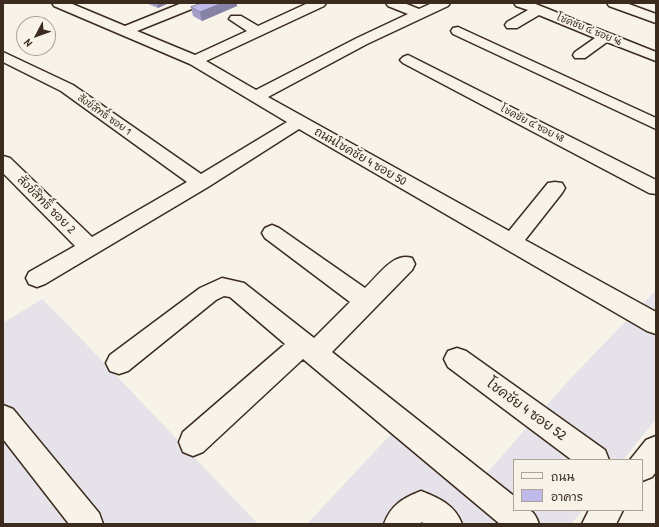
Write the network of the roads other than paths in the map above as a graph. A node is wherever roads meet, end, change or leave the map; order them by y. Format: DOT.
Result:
graph roads {
  1 [pos="59,3"];
  2 [pos="394,3"];
  3 [pos="443,3"];
  4 [pos="521,3"];
  5 [pos="614,3"];
  6 [pos="188,4"];
  7 [pos="312,4"];
  8 [pos="632,5"];
  9 [pos="538,10"];
  10 [pos="418,14"];
  11 [pos="236,19"];
  12 [pos="656,19"];
  13 [pos="512,25"];
  14 [pos="125,30"];
  15 [pos="458,31"];
  16 [pos="258,32"];
  17 [pos="605,37"];
  18 [pos="580,55"];
  19 [pos="3,56"];
  20 [pos="656,57"];
  21 [pos="408,60"];
  22 [pos="195,61"];
  23 [pos="255,97"];
  24 [pos="299,122"];
  25 [pos="656,124"];
  26 [pos="3,162"];
  27 [pos="201,183"];
  28 [pos="555,188"];
  29 [pos="656,188"];
  30 [pos="272,233"];
  31 [pos="511,243"];
  32 [pos="89,247"];
  33 [pos="404,264"];
  34 [pos="37,278"];
  35 [pos="367,302"];
  36 [pos="656,324"];
  37 [pos="308,349"];
  38 [pos="457,359"];
  39 [pos="119,363"];
  40 [pos="3,418"];
  41 [pos="193,442"];
  42 [pos="656,450"];
  43 [pos="594,459"];
  44 [pos="643,466"];
  45 [pos="607,511"];
  46 [pos="88,524"];
  47 [pos="399,524"];
  48 [pos="447,524"];
  49 [pos="524,524"];
  50 [pos="597,524"];
  1 -- 14 [label="street, ถนนโชคชัย 4 ซอย 50"];
  2 -- 10 [label="street"];
  3 -- 10 [label="street"];
  4 -- 9 [label="street, โชคชัย ๔ ซอย 46"];
  5 -- 8 [label="street"];
  6 -- 14 [label="street"];
  7 -- 16 [label="street"];
  8 -- 12 [label="street"];
  9 -- 13 [label="street"];
  9 -- 17 [label="street, โชคชัย ๔ ซอย 46"];
  10 -- 23 [label="street"];
  11 -- 16 [label="street"];
  14 -- 22 [label="street, ถนนโชคชัย 4 ซอย 50"];
  15 -- 25 [label="street"];
  16 -- 22 [label="street"];
  17 -- 18 [label="street"];
  17 -- 20 [label="street, โชคชัย ๔ ซอย 46"];
  19 -- 27 [label="street, สังข์สิทธิ์ ซอย 1"];
  21 -- 29 [label="street, โชคชัย ๔ ซอย 48"];
  22 -- 23 [label="street, ถนนโชคชัย 4 ซอย 50"];
  23 -- 24 [label="street, ถนนโชคชัย 4 ซอย 50"];
  24 -- 27 [label="street"];
  24 -- 31 [label="street, ถนนโชคชัย 4 ซอย 50"];
  26 -- 32 [label="street, สังข์สิทธิ์ ซอย 2"];
  27 -- 32 [label="street"];
  28 -- 31 [label="street"];
  30 -- 35 [label="street"];
  31 -- 36 [label="street, ถนนโชคชัย 4 ซอย 50"];
  32 -- 34 [label="street"];
  33 -- 35 [label="street"];
  35 -- 37 [label="street"];
  37 -- 39 [label="street"];
  37 -- 41 [label="street"];
  37 -- 49 [label="street"];
  38 -- 43 [label="street, โชคชัย 4 ซอย 52"];
  40 -- 46 [label="street"];
  42 -- 44 [label="street"];
  45 -- 50 [label="street"];
  47 -- 48 [label="street"];
}
